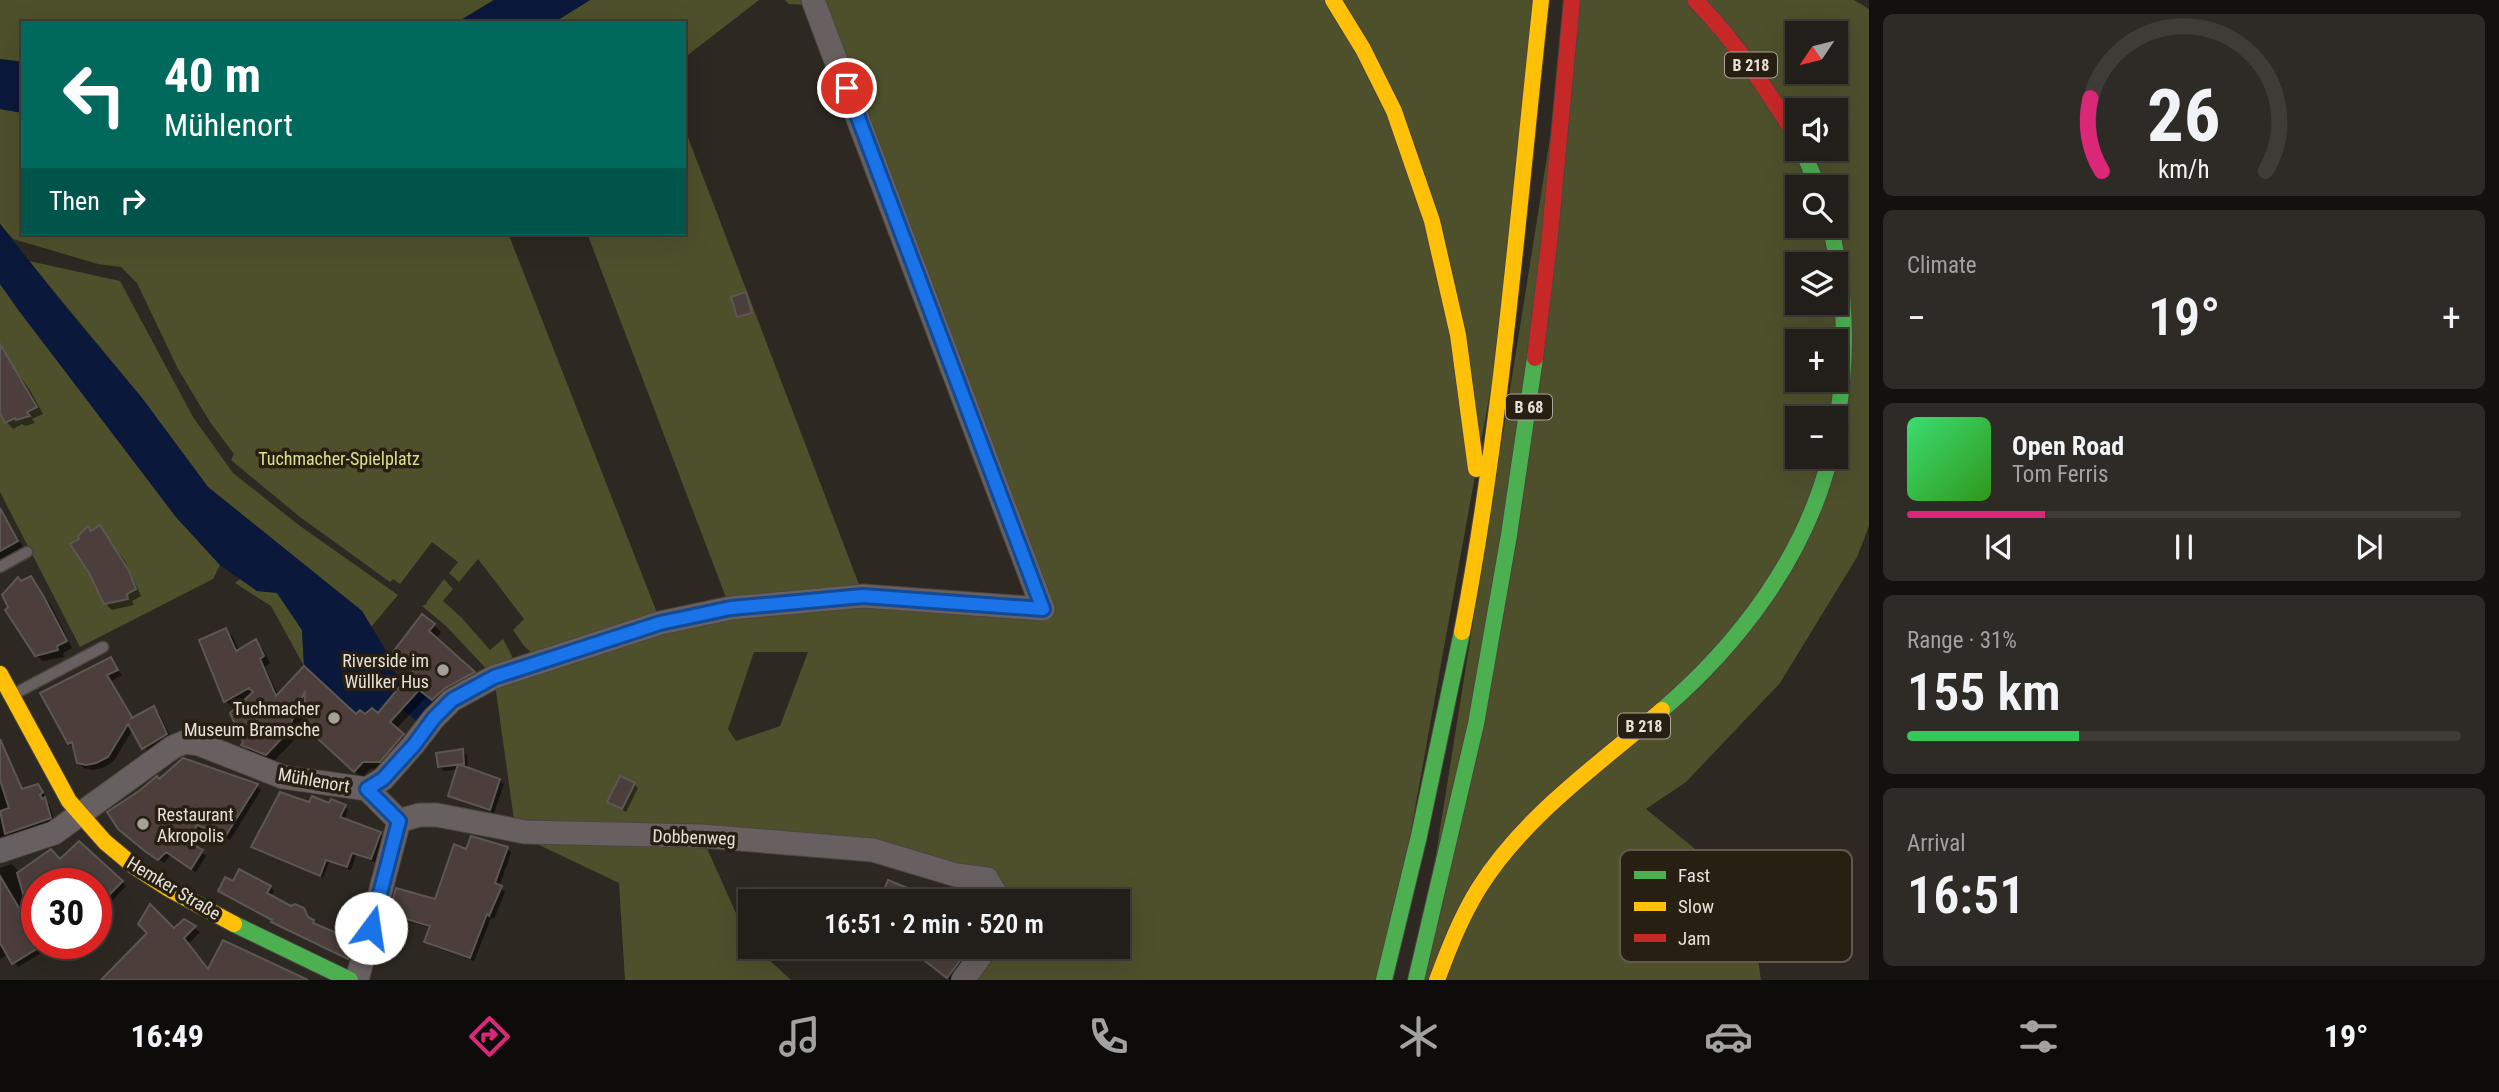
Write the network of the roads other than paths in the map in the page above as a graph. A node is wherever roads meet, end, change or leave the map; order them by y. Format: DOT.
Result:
graph roads {
  1 [pos="813,0"];
  2 [pos="1333,0"];
  3 [pos="1541,0"];
  4 [pos="1572,0"];
  5 [pos="1695,0"];
  6 [pos="1785,118"];
  7 [pos="1833,238"];
  8 [pos="1840,406"];
  9 [pos="1826,469"];
  10 [pos="1482,517"];
  11 [pos="27,552"];
  12 [pos="0,567"];
  13 [pos="103,646"];
  14 [pos="0,674"];
  15 [pos="12,696"];
  16 [pos="367,789"];
  17 [pos="80,815"];
  18 [pos="399,821"];
  19 [pos="0,851"];
  20 [pos="993,889"];
  21 [pos="978,959"];
  22 [pos="346,979"];
  23 [pos="963,980"];
  24 [pos="1384,980"];
  25 [pos="1416,980"];
  26 [pos="1437,980"];
  1 -- 16 [label="street"];
  2 -- 10 [label="main road"];
  3 -- 10 [label="main road, B 68"];
  4 -- 25 [label="main road, B 68"];
  5 -- 6 [label="main road, B 218"];
  7 -- 8 [label="main road"];
  9 -- 26 [label="main road, B 218"];
  10 -- 24 [label="main road, B 68"];
  11 -- 12 [label="lane"];
  13 -- 15 [label="lane"];
  14 -- 15 [label="main road, Hemker Straße"];
  15 -- 17 [label="main road, Hemker Straße"];
  16 -- 17 [label="street, Mühlenort"];
  16 -- 18 [label="street, Mühlenort"];
  17 -- 19 [label="street"];
  17 -- 22 [label="main road, Hemker Straße"];
  18 -- 20 [label="street, Dobbenweg"];
  18 -- 22 [label="street"];
  21 -- 23 [label="street"];
}
